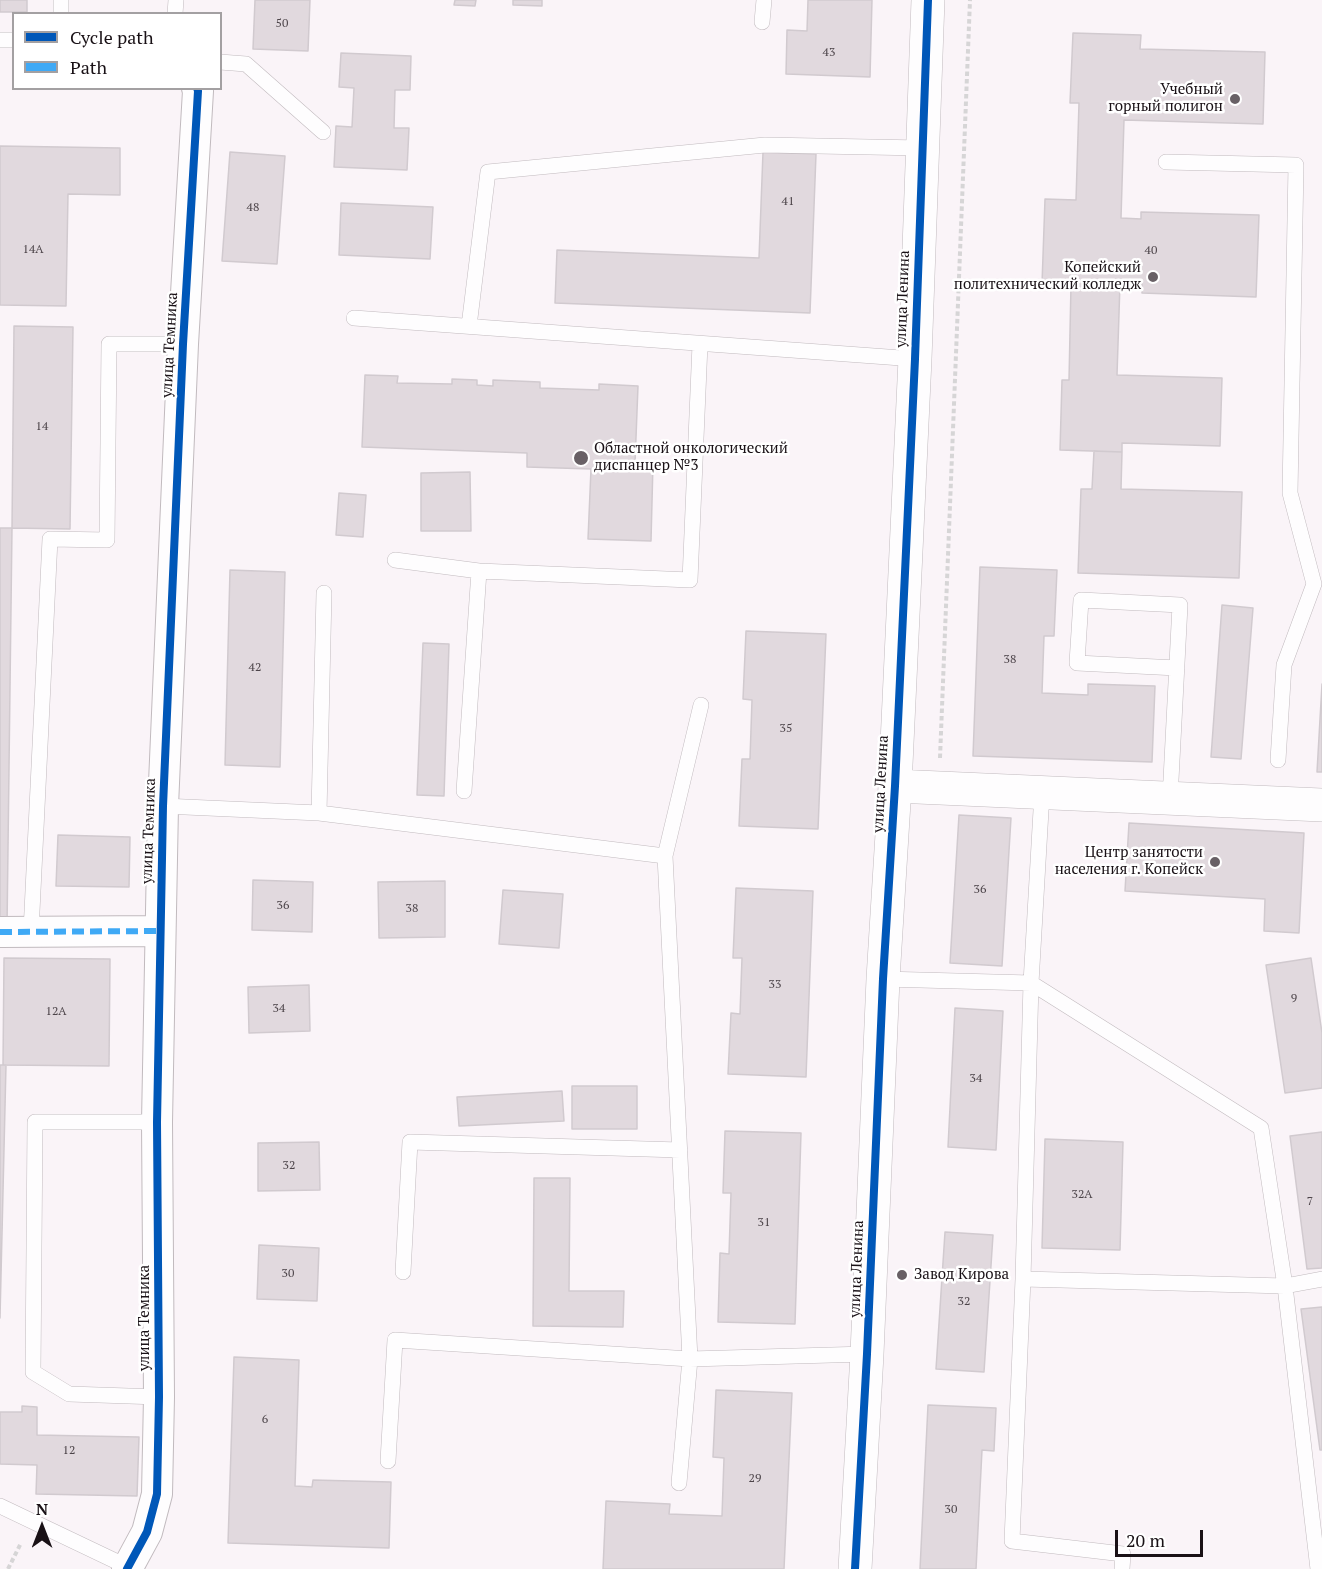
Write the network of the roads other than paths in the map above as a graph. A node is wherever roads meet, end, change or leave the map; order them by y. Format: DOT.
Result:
graph roads {
  1 [pos="764,0"];
  2 [pos="928,0"];
  3 [pos="762,22"];
  4 [pos="222,62"];
  5 [pos="197,90"];
  6 [pos="322,132"];
  7 [pos="922,148"];
  8 [pos="1166,162"];
  9 [pos="354,318"];
  10 [pos="470,326"];
  11 [pos="183,344"];
  12 [pos="700,344"];
  13 [pos="915,359"];
  14 [pos="395,560"];
  15 [pos="479,571"];
  16 [pos="1318,584"];
  17 [pos="324,592"];
  18 [pos="1177,668"];
  19 [pos="701,705"];
  20 [pos="1278,760"];
  21 [pos="895,786"];
  22 [pos="464,791"];
  23 [pos="1042,793"];
  24 [pos="1170,799"];
  25 [pos="1322,805"];
  26 [pos="163,806"];
  27 [pos="319,813"];
  28 [pos="665,856"];
  29 [pos="160,931"];
  30 [pos="0,932"];
  31 [pos="31,932"];
  32 [pos="883,979"];
  33 [pos="1031,983"];
  34 [pos="157,1122"];
  35 [pos="680,1150"];
  36 [pos="403,1272"];
  37 [pos="1023,1279"];
  38 [pos="1322,1279"];
  39 [pos="1285,1286"];
  40 [pos="867,1354"];
  41 [pos="690,1359"];
  42 [pos="159,1397"];
  43 [pos="387,1461"];
  44 [pos="680,1483"];
  45 [pos="0,1506"];
  46 [pos="127,1568"];
  47 [pos="855,1569"];
  48 [pos="1122,1569"];
  49 [pos="1318,1569"];
  1 -- 3 [label="lane"];
  2 -- 7 [label="street, улица Ленина"];
  4 -- 6 [label="lane"];
  5 -- 11 [label="street, улица Темника"];
  7 -- 10 [label="lane"];
  7 -- 13 [label="street, улица Ленина"];
  8 -- 16 [label="lane"];
  9 -- 10 [label="lane"];
  10 -- 12 [label="lane"];
  11 -- 26 [label="street, улица Темника"];
  11 -- 31 [label="lane"];
  12 -- 13 [label="lane"];
  12 -- 15 [label="lane"];
  13 -- 21 [label="street, улица Ленина"];
  14 -- 15 [label="lane"];
  15 -- 22 [label="lane"];
  16 -- 20 [label="lane"];
  17 -- 27 [label="lane"];
  18 -- 18 [label="lane"];
  18 -- 24 [label="lane"];
  19 -- 28 [label="lane"];
  21 -- 23 [label="street"];
  21 -- 32 [label="street, улица Ленина"];
  23 -- 24 [label="street"];
  23 -- 33 [label="lane"];
  24 -- 25 [label="street"];
  26 -- 27 [label="lane"];
  26 -- 29 [label="street, улица Темника"];
  27 -- 28 [label="lane"];
  28 -- 35 [label="lane"];
  29 -- 31 [label="street"];
  29 -- 34 [label="street, улица Темника"];
  30 -- 31 [label="street"];
  32 -- 33 [label="lane"];
  32 -- 40 [label="street, улица Ленина"];
  33 -- 37 [label="lane"];
  33 -- 39 [label="lane"];
  34 -- 42 [label="street, улица Темника"];
  34 -- 42 [label="lane"];
  35 -- 36 [label="lane"];
  35 -- 41 [label="lane"];
  37 -- 39 [label="lane"];
  37 -- 48 [label="lane"];
  38 -- 39 [label="lane"];
  39 -- 49 [label="lane"];
  40 -- 41 [label="lane"];
  40 -- 47 [label="street, улица Ленина"];
  41 -- 43 [label="lane"];
  41 -- 44 [label="lane"];
  42 -- 46 [label="street, улица Темника"];
  45 -- 46 [label="lane"];
}
